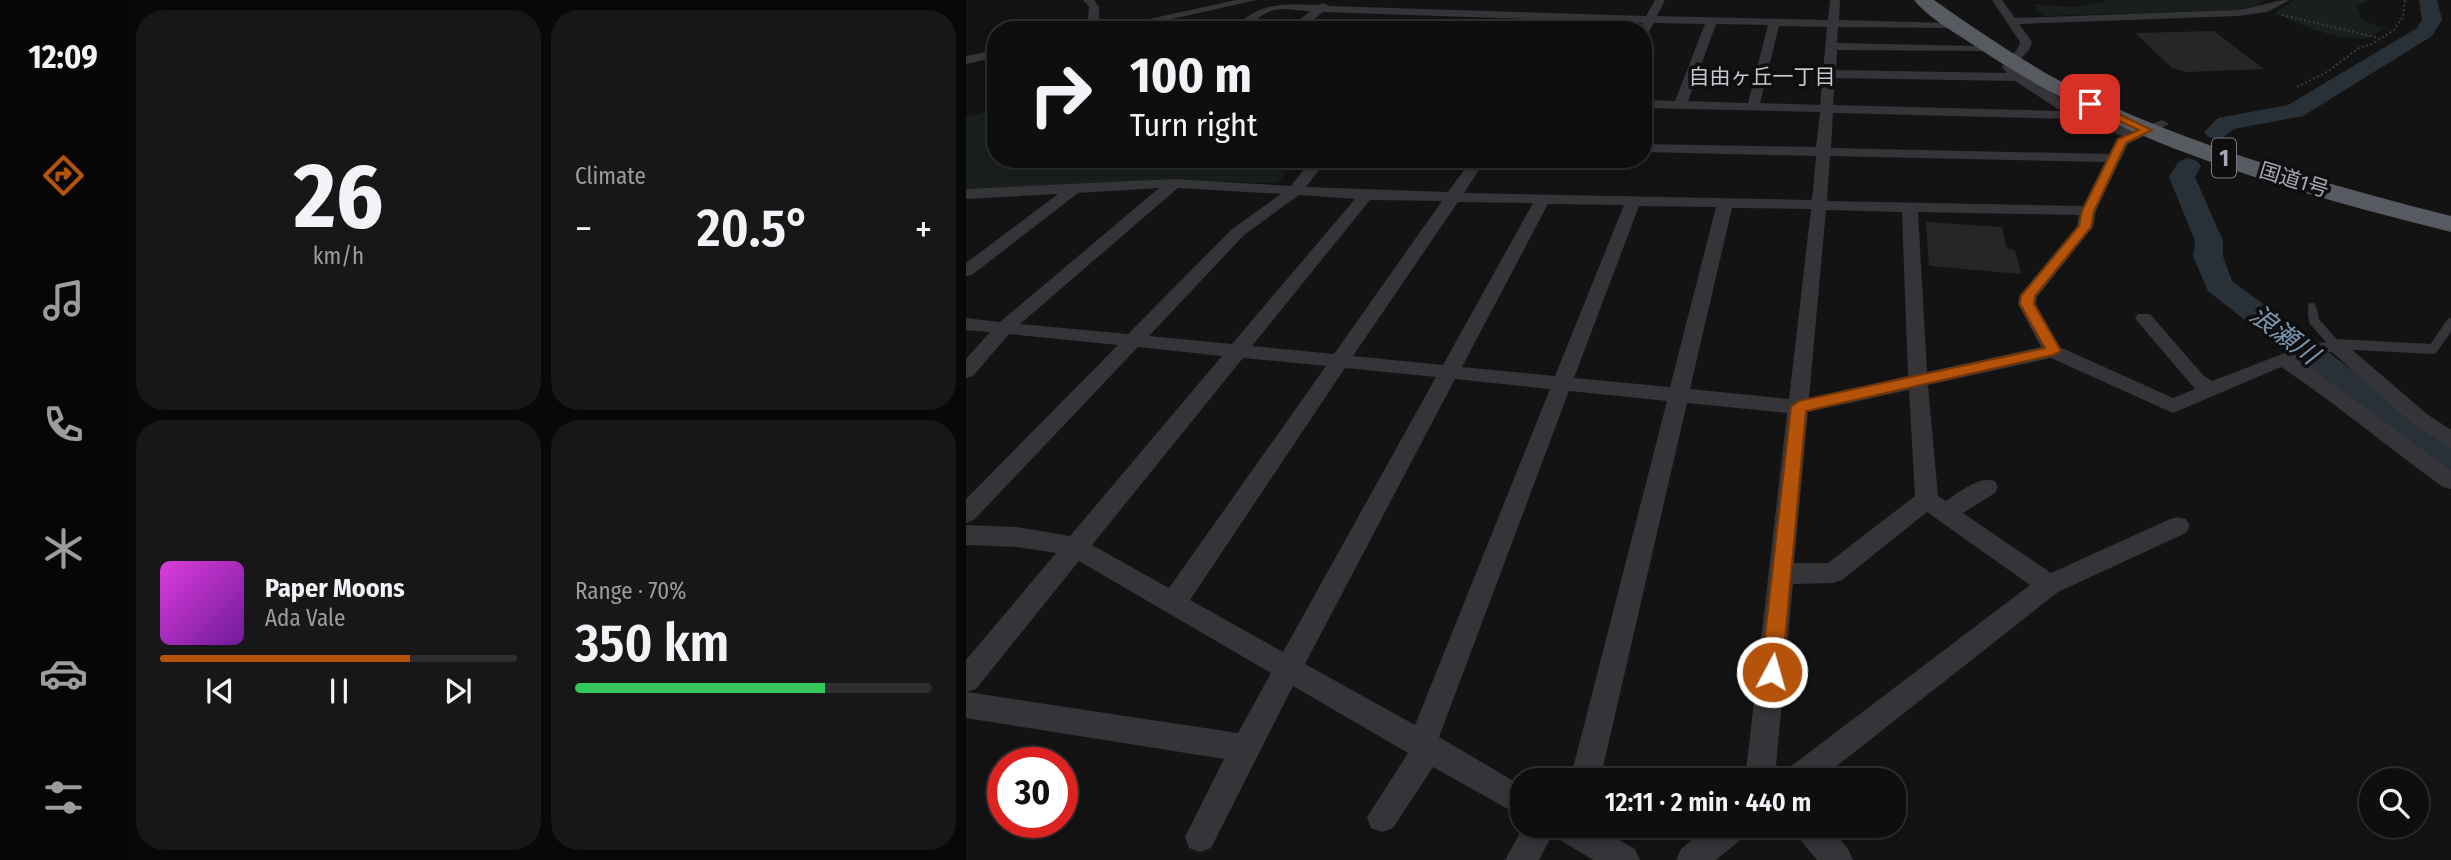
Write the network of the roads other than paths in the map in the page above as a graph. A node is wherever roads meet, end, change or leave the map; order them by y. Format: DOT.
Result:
graph roads {
  1 [pos="1088,0"];
  2 [pos="1252,0"];
  3 [pos="1331,0"];
  4 [pos="1398,0"];
  5 [pos="1462,0"];
  6 [pos="1524,0"];
  7 [pos="1660,0"];
  8 [pos="1835,0"];
  9 [pos="1929,0"];
  10 [pos="1997,0"];
  11 [pos="2285,0"];
  12 [pos="1268,4"];
  13 [pos="1320,8"];
  14 [pos="1386,11"];
  15 [pos="1578,14"];
  16 [pos="1514,16"];
  17 [pos="1447,18"];
  18 [pos="1649,20"];
  19 [pos="1093,21"];
  20 [pos="1148,21"];
  21 [pos="1248,21"];
  22 [pos="1304,21"];
  23 [pos="1374,21"];
  24 [pos="1510,21"];
  25 [pos="1574,21"];
  26 [pos="1712,21"];
  27 [pos="2011,21"];
  28 [pos="1774,23"];
  29 [pos="1835,24"];
  30 [pos="1950,26"];
  31 [pos="1833,46"];
  32 [pos="1978,49"];
  33 [pos="987,55"];
  34 [pos="966,60"];
  35 [pos="2015,66"];
  36 [pos="1831,74"];
  37 [pos="1652,104"];
  38 [pos="1680,105"];
  39 [pos="1753,107"];
  40 [pos="1828,109"];
  41 [pos="2077,115"];
  42 [pos="2147,130"];
  43 [pos="1652,148"];
  44 [pos="1824,152"];
  45 [pos="2114,158"];
  46 [pos="1313,168"];
  47 [pos="1473,168"];
  48 [pos="1174,183"];
  49 [pos="1294,192"];
  50 [pos="966,194"];
  51 [pos="1066,195"];
  52 [pos="1160,195"];
  53 [pos="1366,195"];
  54 [pos="1454,196"];
  55 [pos="1543,199"];
  56 [pos="1633,201"];
  57 [pos="1726,203"];
  58 [pos="1819,205"];
  59 [pos="1910,207"];
  60 [pos="2088,211"];
  61 [pos="2451,213"];
  62 [pos="2451,224"];
  63 [pos="966,271"];
  64 [pos="2312,307"];
  65 [pos="2144,318"];
  66 [pos="2451,323"];
  67 [pos="966,324"];
  68 [pos="1004,328"];
  69 [pos="1133,341"];
  70 [pos="2329,346"];
  71 [pos="2053,351"];
  72 [pos="1238,352"];
  73 [pos="2286,359"];
  74 [pos="1338,362"];
  75 [pos="966,371"];
  76 [pos="1450,372"];
  77 [pos="1918,382"];
  78 [pos="1562,384"];
  79 [pos="2210,390"];
  80 [pos="1680,395"];
  81 [pos="1799,407"];
  82 [pos="2451,440"];
  83 [pos="2451,481"];
  84 [pos="1987,487"];
  85 [pos="1936,507"];
  86 [pos="966,514"];
  87 [pos="2178,526"];
  88 [pos="966,535"];
  89 [pos="1075,547"];
  90 [pos="1782,572"];
  91 [pos="2049,585"];
  92 [pos="1174,602"];
  93 [pos="1289,669"];
  94 [pos="966,680"];
  95 [pos="966,705"];
  96 [pos="1426,745"];
  97 [pos="1245,748"];
  98 [pos="1588,768"];
  99 [pos="1761,768"];
  100 [pos="1812,768"];
  101 [pos="1510,795"];
  102 [pos="1382,817"];
  103 [pos="1199,837"];
  104 [pos="1534,838"];
  105 [pos="1587,838"];
  106 [pos="1719,838"];
  107 [pos="1819,838"];
  108 [pos="1521,860"];
  109 [pos="1624,860"];
  110 [pos="1692,860"];
  111 [pos="1837,860"];
  1 -- 19 [label="street"];
  2 -- 20 [label="street"];
  3 -- 13 [label="street"];
  4 -- 14 [label="street"];
  5 -- 17 [label="street"];
  6 -- 16 [label="street"];
  7 -- 18 [label="street"];
  8 -- 29 [label="street"];
  9 -- 30 [label="street"];
  9 -- 35 [label="highway, 国道1号 / 1"];
  10 -- 27 [label="street"];
  11 -- 27 [label="street"];
  12 -- 13 [label="street"];
  12 -- 21 [label="street"];
  13 -- 14 [label="street"];
  13 -- 22 [label="street"];
  14 -- 17 [label="street"];
  14 -- 23 [label="street"];
  15 -- 16 [label="street"];
  15 -- 18 [label="street"];
  15 -- 25 [label="street"];
  16 -- 17 [label="street"];
  16 -- 24 [label="street"];
  18 -- 26 [label="street"];
  26 -- 28 [label="street"];
  26 -- 38 [label="street"];
  27 -- 35 [label="street"];
  28 -- 29 [label="street"];
  28 -- 39 [label="street"];
  29 -- 30 [label="street"];
  29 -- 31 [label="street"];
  30 -- 32 [label="street"];
  31 -- 32 [label="street"];
  31 -- 36 [label="street"];
  32 -- 35 [label="street"];
  33 -- 34 [label="street"];
  35 -- 36 [label="street"];
  35 -- 41 [label="street"];
  35 -- 42 [label="highway, 国道1号 / 1"];
  36 -- 40 [label="street"];
  37 -- 38 [label="street"];
  38 -- 39 [label="street"];
  39 -- 40 [label="street"];
  40 -- 41 [label="street"];
  40 -- 44 [label="street"];
  41 -- 42 [label="street"];
  42 -- 45 [label="street"];
  42 -- 61 [label="highway, 国道1号 / 1"];
  42 -- 62 [label="highway, 国道1号 / 1"];
  43 -- 44 [label="street"];
  44 -- 45 [label="street"];
  44 -- 58 [label="street"];
  45 -- 60 [label="street"];
  46 -- 49 [label="street"];
  47 -- 54 [label="street"];
  48 -- 49 [label="street"];
  48 -- 51 [label="street"];
  48 -- 52 [label="street"];
  49 -- 53 [label="street"];
  49 -- 69 [label="street"];
  50 -- 51 [label="street"];
  51 -- 52 [label="street"];
  51 -- 63 [label="street"];
  52 -- 68 [label="street"];
  53 -- 54 [label="street"];
  53 -- 72 [label="street"];
  54 -- 55 [label="street"];
  54 -- 74 [label="street"];
  55 -- 56 [label="street"];
  55 -- 76 [label="street"];
  56 -- 57 [label="street"];
  56 -- 78 [label="street"];
  57 -- 58 [label="street"];
  57 -- 80 [label="street"];
  58 -- 59 [label="street"];
  58 -- 81 [label="street"];
  59 -- 60 [label="street"];
  59 -- 77 [label="street"];
  60 -- 71 [label="street"];
  64 -- 70 [label="lane"];
  65 -- 79 [label="street"];
  66 -- 70 [label="lane"];
  67 -- 68 [label="street"];
  68 -- 69 [label="street"];
  68 -- 75 [label="street"];
  69 -- 72 [label="street"];
  69 -- 86 [label="street"];
  70 -- 73 [label="street"];
  70 -- 82 [label="street"];
  71 -- 77 [label="street"];
  71 -- 79 [label="street"];
  72 -- 74 [label="street"];
  72 -- 89 [label="street"];
  73 -- 79 [label="street"];
  73 -- 83 [label="street"];
  74 -- 76 [label="street"];
  74 -- 92 [label="street"];
  76 -- 78 [label="street"];
  76 -- 93 [label="street"];
  77 -- 81 [label="street"];
  77 -- 85 [label="street"];
  78 -- 80 [label="street"];
  78 -- 96 [label="street"];
  80 -- 81 [label="street"];
  80 -- 98 [label="street"];
  81 -- 90 [label="street"];
  84 -- 85 [label="street"];
  85 -- 90 [label="street"];
  85 -- 91 [label="street"];
  87 -- 91 [label="street"];
  88 -- 89 [label="street"];
  89 -- 92 [label="street"];
  89 -- 94 [label="street"];
  90 -- 99 [label="street"];
  91 -- 100 [label="street"];
  92 -- 93 [label="street"];
  93 -- 96 [label="street"];
  93 -- 97 [label="street"];
  95 -- 97 [label="street"];
  96 -- 101 [label="street"];
  96 -- 102 [label="street"];
  97 -- 103 [label="street"];
  104 -- 108 [label="street"];
  105 -- 109 [label="street"];
  106 -- 110 [label="street"];
  107 -- 111 [label="street"];
}
